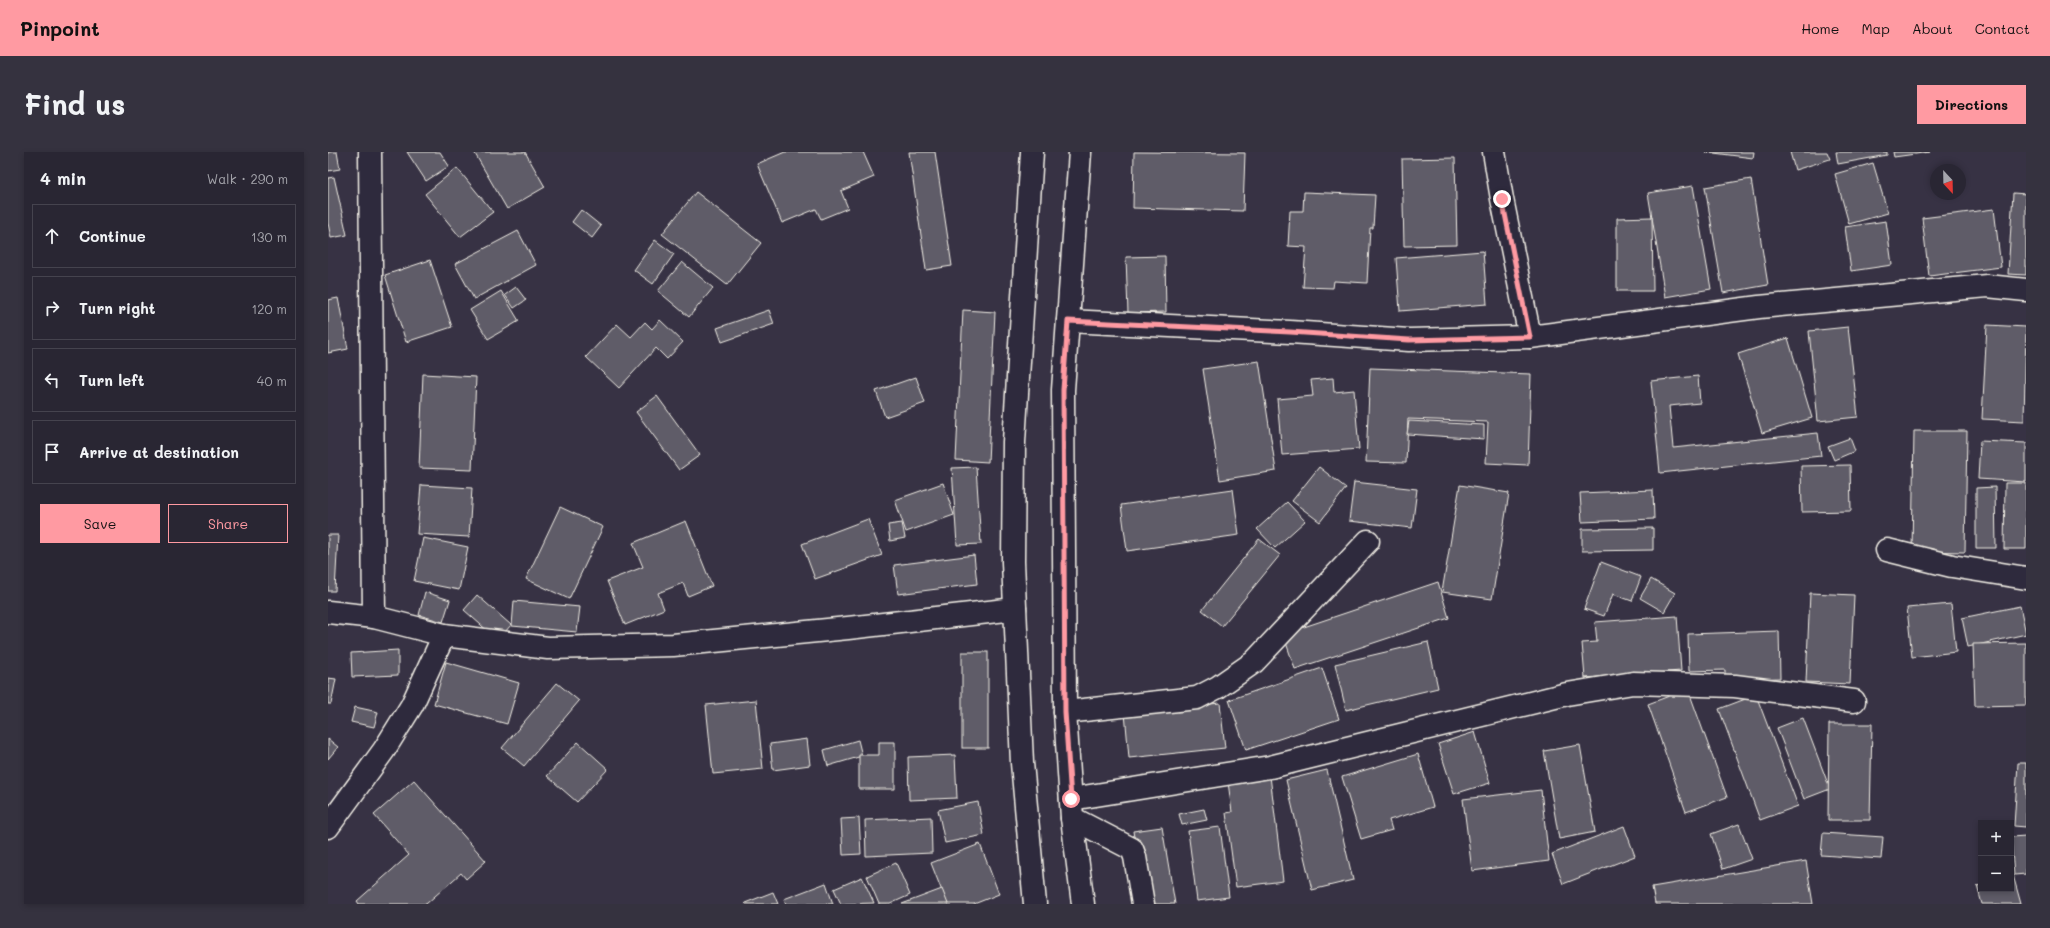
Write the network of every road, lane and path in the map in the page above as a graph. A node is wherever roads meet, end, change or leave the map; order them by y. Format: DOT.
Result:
graph roads {
  1 [pos="370,152"];
  2 [pos="1032,152"];
  3 [pos="1080,152"];
  4 [pos="1494,152"];
  5 [pos="2026,290"];
  6 [pos="1068,321"];
  7 [pos="1530,337"];
  8 [pos="1368,541"];
  9 [pos="1887,550"];
  10 [pos="2026,578"];
  11 [pos="1015,609"];
  12 [pos="328,612"];
  13 [pos="374,617"];
  14 [pos="444,635"];
  15 [pos="1854,701"];
  16 [pos="1065,712"];
  17 [pos="1071,809"];
  18 [pos="328,827"];
  19 [pos="1035,904"];
  20 [pos="1083,904"];
  21 [pos="1143,904"];
  1 -- 13 [label="street"];
  2 -- 11 [label="street"];
  3 -- 6 [label="street"];
  4 -- 7 [label="street"];
  5 -- 7 [label="street"];
  6 -- 7 [label="street"];
  6 -- 16 [label="street"];
  8 -- 16 [label="street"];
  9 -- 10 [label="street"];
  11 -- 14 [label="street"];
  11 -- 19 [label="street"];
  12 -- 13 [label="street"];
  13 -- 14 [label="street"];
  14 -- 18 [label="street"];
  15 -- 17 [label="street"];
  16 -- 17 [label="street"];
  17 -- 20 [label="street"];
  17 -- 21 [label="street"];
}
